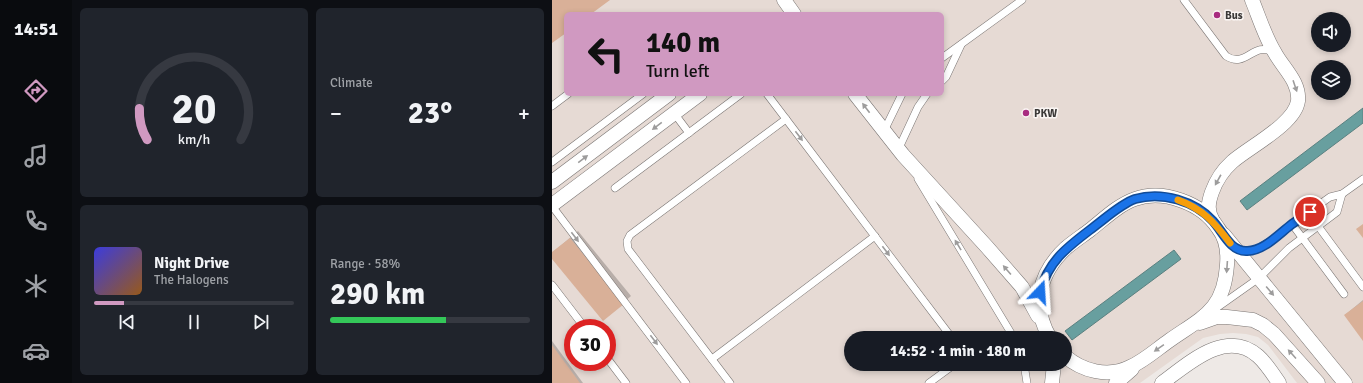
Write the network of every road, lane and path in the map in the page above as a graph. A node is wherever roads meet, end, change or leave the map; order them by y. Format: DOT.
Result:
graph roads {
  1 [pos="1022,0"];
  2 [pos="1184,0"];
  3 [pos="1252,0"];
  4 [pos="962,44"];
  5 [pos="1275,53"];
  6 [pos="944,57"];
  7 [pos="944,79"];
  8 [pos="565,96"];
  9 [pos="642,96"];
  10 [pos="645,96"];
  11 [pos="666,96"];
  12 [pos="697,96"];
  13 [pos="738,96"];
  14 [pos="769,96"];
  15 [pos="857,96"];
  16 [pos="901,96"];
  17 [pos="926,96"];
  18 [pos="552,106"];
  19 [pos="674,113"];
  20 [pos="642,114"];
  21 [pos="786,119"];
  22 [pos="884,131"];
  23 [pos="689,132"];
  24 [pos="900,152"];
  25 [pos="552,162"];
  26 [pos="1363,179"];
  27 [pos="552,182"];
  28 [pos="615,188"];
  29 [pos="1342,194"];
  30 [pos="552,205"];
  31 [pos="1310,212"];
  32 [pos="1292,224"];
  33 [pos="1216,225"];
  34 [pos="1318,226"];
  35 [pos="875,236"];
  36 [pos="1301,238"];
  37 [pos="1234,248"];
  38 [pos="1259,278"];
  39 [pos="552,285"];
  40 [pos="1363,287"];
  41 [pos="1344,294"];
  42 [pos="1207,313"];
  43 [pos="577,319"];
  44 [pos="1191,326"];
  45 [pos="947,331"];
  46 [pos="1010,331"];
  47 [pos="1046,331"];
  48 [pos="1047,331"];
  49 [pos="712,358"];
  50 [pos="1141,360"];
  51 [pos="1072,361"];
  52 [pos="616,370"];
  53 [pos="946,371"];
  54 [pos="1025,371"];
  55 [pos="1053,371"];
  56 [pos="685,382"];
  57 [pos="626,383"];
  58 [pos="730,383"];
  59 [pos="930,383"];
  60 [pos="1027,383"];
  61 [pos="1052,383"];
  62 [pos="1116,383"];
  63 [pos="1162,383"];
  64 [pos="1279,383"];
  65 [pos="1318,383"];
  66 [pos="1345,383"];
  1 -- 4 [label="lane"];
  2 -- 5 [label="lane"];
  3 -- 5 [label="street"];
  4 -- 6 [label="lane"];
  4 -- 7 [label="lane"];
  5 -- 33 [label="street, one-way"];
  8 -- 18 [label="lane"];
  9 -- 25 [label="lane"];
  10 -- 20 [label="lane"];
  11 -- 20 [label="street"];
  12 -- 19 [label="street"];
  13 -- 23 [label="lane"];
  14 -- 21 [label="lane"];
  22 -- 15 [label="street, one-way"];
  16 -- 22 [label="lane"];
  17 -- 24 [label="lane"];
  19 -- 23 [label="lane"];
  19 -- 30 [label="street, one-way"];
  27 -- 20 [label="street, one-way"];
  21 -- 35 [label="lane, one-way"];
  21 -- 49 [label="lane"];
  22 -- 24 [label="street"];
  23 -- 28 [label="lane"];
  46 -- 24 [label="lane, one-way"];
  47 -- 24 [label="street, one-way"];
  26 -- 29 [label="lane"];
  29 -- 31 [label="lane"];
  29 -- 34 [label="lane"];
  30 -- 56 [label="lane, one-way"];
  31 -- 32 [label="lane"];
  31 -- 34 [label="lane"];
  32 -- 36 [label="lane"];
  32 -- 37 [label="lane"];
  33 -- 37 [label="street"];
  33 -- 42 [label="street, one-way"];
  33 -- 48 [label="street"];
  34 -- 36 [label="lane"];
  34 -- 40 [label="lane"];
  35 -- 45 [label="lane, one-way"];
  35 -- 49 [label="lane"];
  36 -- 38 [label="lane"];
  36 -- 41 [label="lane"];
  37 -- 38 [label="street"];
  38 -- 42 [label="lane"];
  38 -- 66 [label="street, one-way"];
  39 -- 43 [label="lane"];
  42 -- 44 [label="street"];
  44 -- 50 [label="street, one-way"];
  65 -- 44 [label="street, one-way"];
  49 -- 58 [label="lane"];
  50 -- 51 [label="street"];
  50 -- 62 [label="street"];
  52 -- 57 [label="lane"];
  53 -- 59 [label="lane"];
  54 -- 60 [label="lane"];
  55 -- 61 [label="street"];
  63 -- 64 [label="street"];
}
